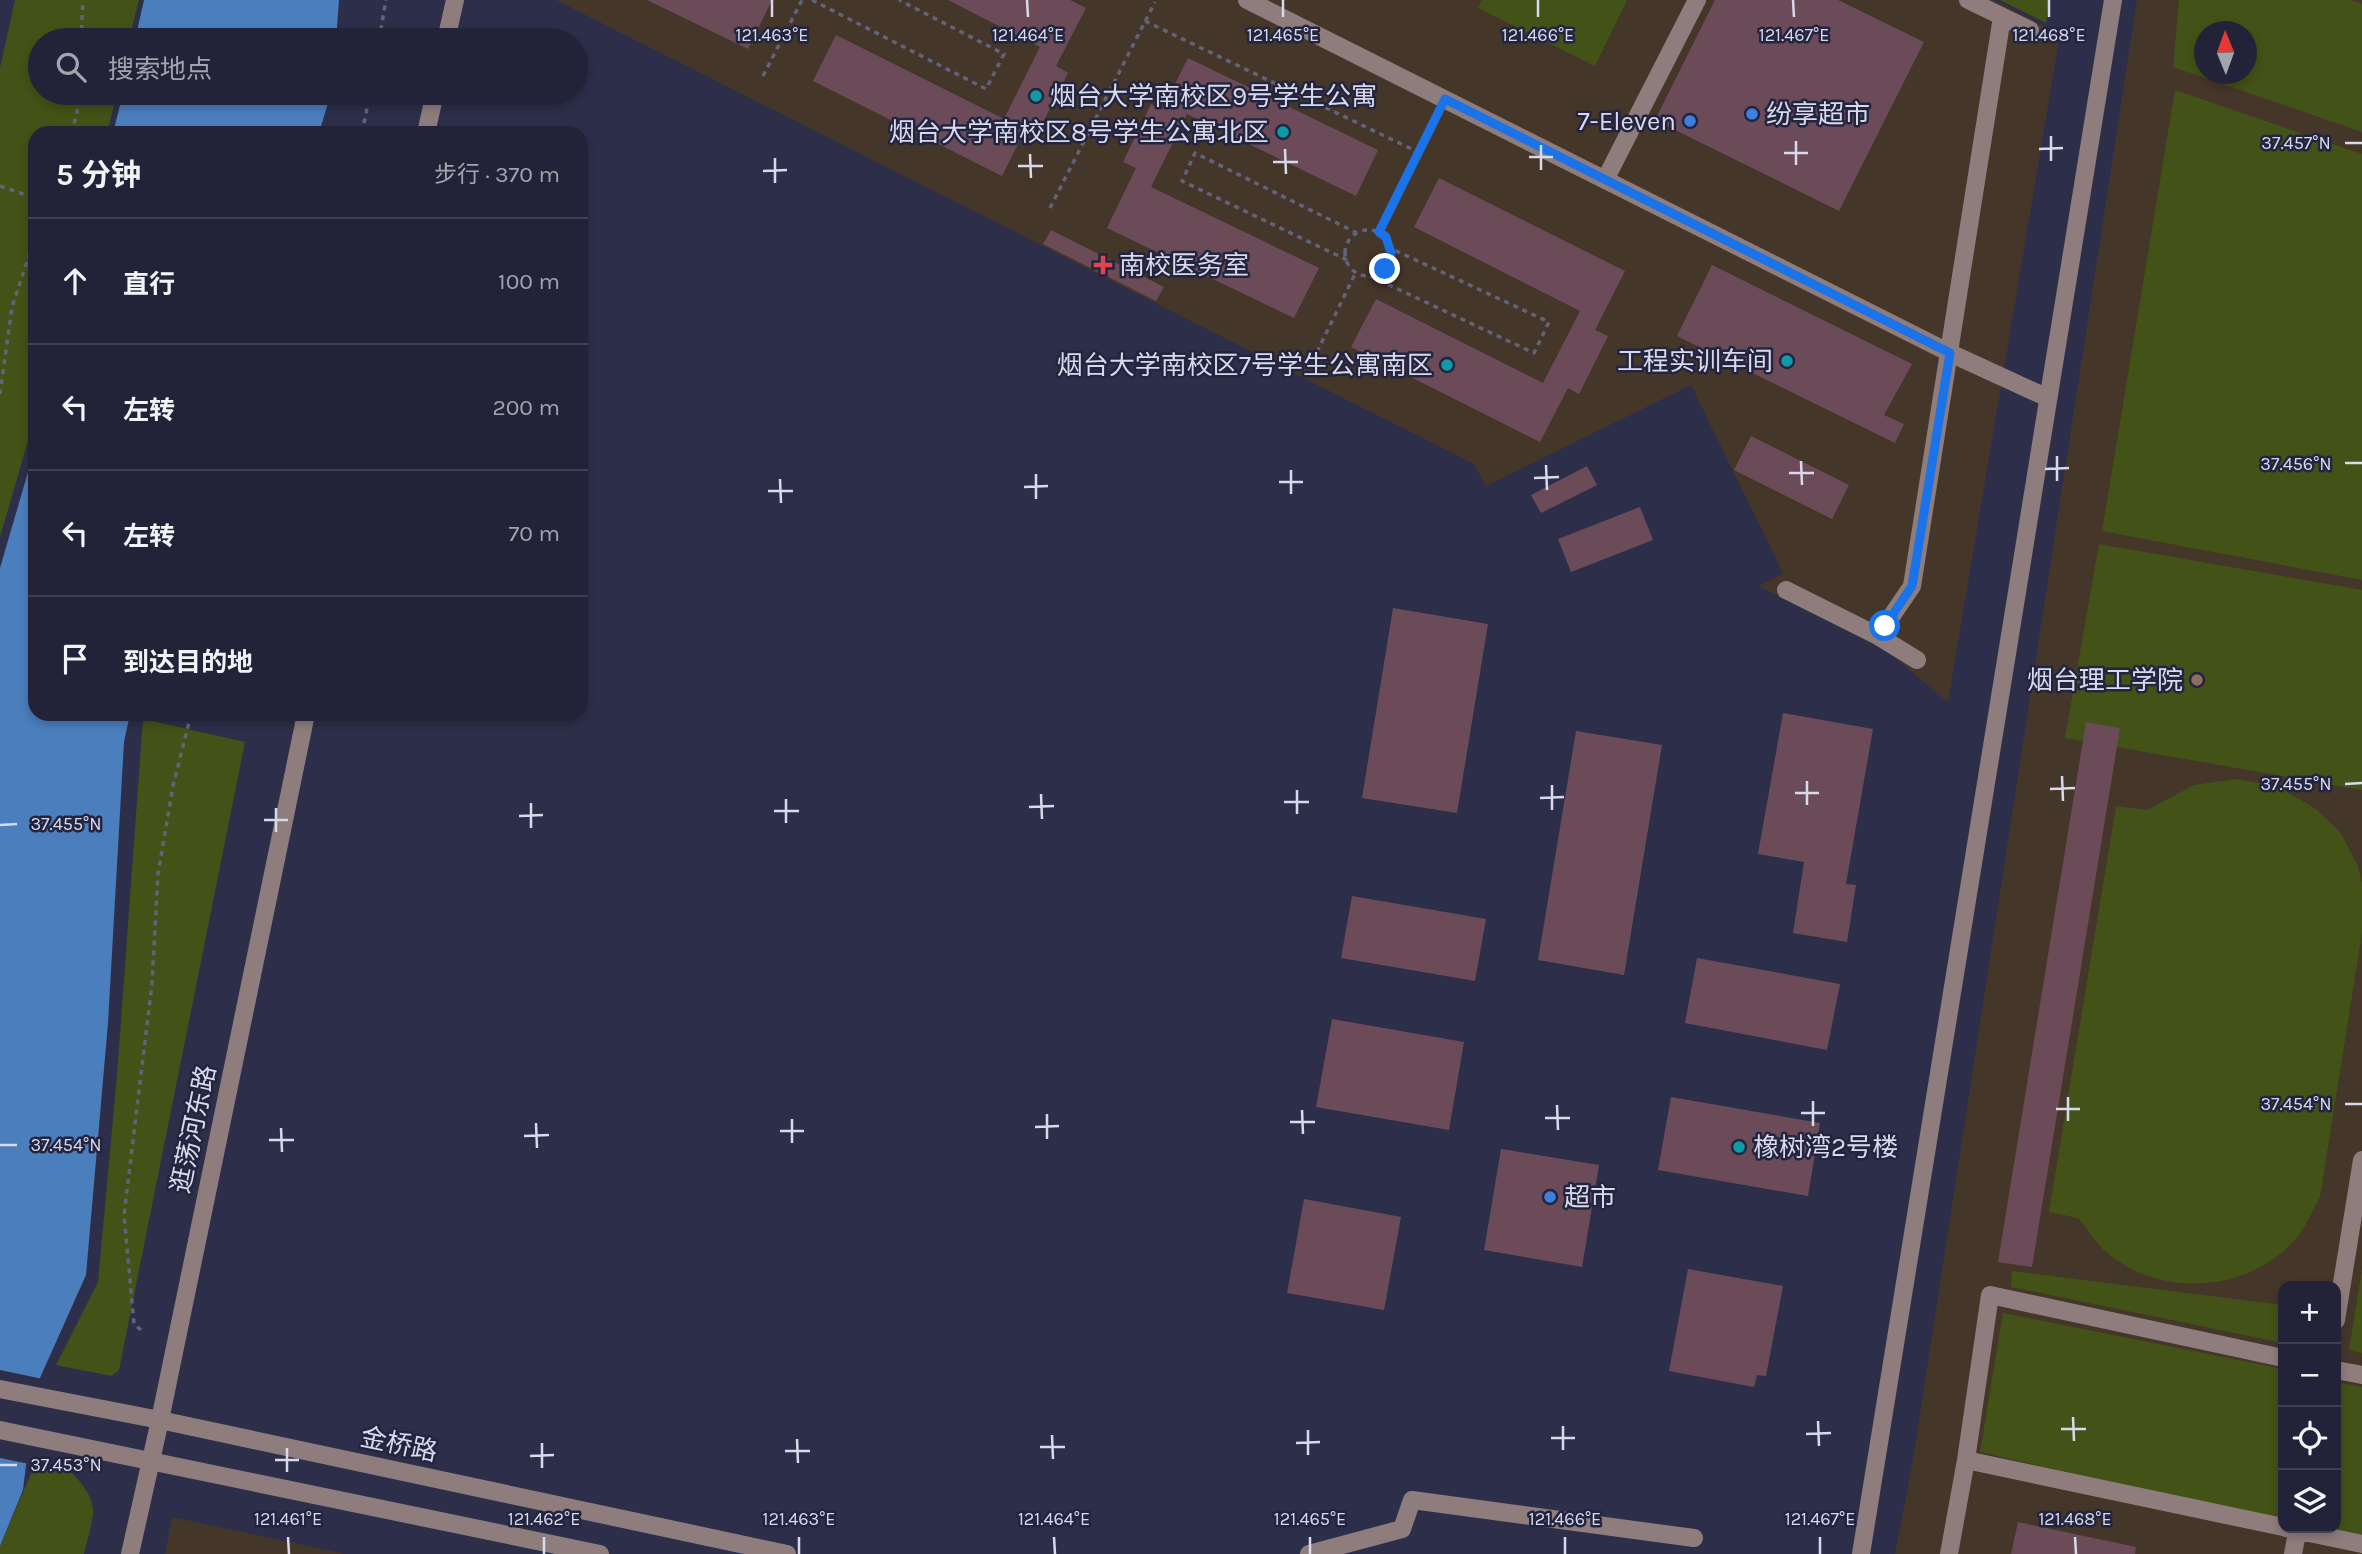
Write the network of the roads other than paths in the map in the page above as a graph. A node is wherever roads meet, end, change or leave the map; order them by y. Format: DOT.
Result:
graph roads {
  1 [pos="455,0"];
  2 [pos="1247,0"];
  3 [pos="1698,0"];
  4 [pos="1968,0"];
  5 [pos="2113,0"];
  6 [pos="2002,17"];
  7 [pos="449,28"];
  8 [pos="2030,30"];
  9 [pos="432,105"];
  10 [pos="428,126"];
  11 [pos="1605,180"];
  12 [pos="1950,353"];
  13 [pos="2048,398"];
  14 [pos="1786,590"];
  15 [pos="1878,636"];
  16 [pos="1917,660"];
  17 [pos="305,721"];
  18 [pos="2362,1160"];
  19 [pos="2341,1289"];
  20 [pos="2278,1357"];
  21 [pos="2341,1371"];
  22 [pos="2362,1375"];
  23 [pos="0,1389"];
  24 [pos="160,1420"];
  25 [pos="0,1430"];
  26 [pos="1966,1460"];
  27 [pos="150,1462"];
  28 [pos="2278,1526"];
  29 [pos="2297,1533"];
  30 [pos="2312,1533"];
  31 [pos="1694,1538"];
  32 [pos="2362,1544"];
  33 [pos="130,1554"];
  34 [pos="600,1554"];
  35 [pos="787,1554"];
  36 [pos="1309,1554"];
  37 [pos="1861,1554"];
  38 [pos="1950,1554"];
  39 [pos="2293,1554"];
  1 -- 7 [label="street"];
  2 -- 11 [label="street"];
  3 -- 11 [label="street"];
  4 -- 6 [label="street"];
  5 -- 13 [label="street"];
  6 -- 8 [label="street"];
  6 -- 12 [label="street"];
  9 -- 10 [label="street"];
  11 -- 12 [label="street"];
  12 -- 13 [label="street"];
  12 -- 15 [label="street"];
  13 -- 37 [label="street"];
  14 -- 15 [label="street"];
  15 -- 16 [label="street"];
  17 -- 24 [label="street, 逛荡河东路"];
  18 -- 19 [label="street"];
  20 -- 26 [label="street"];
  21 -- 22 [label="street"];
  23 -- 24 [label="street, 金桥路"];
  24 -- 27 [label="street, 逛荡河东路"];
  24 -- 35 [label="street, 金桥路"];
  25 -- 27 [label="street"];
  26 -- 28 [label="street"];
  26 -- 38 [label="street"];
  27 -- 33 [label="street, 逛荡河东路"];
  27 -- 34 [label="street"];
  29 -- 39 [label="street"];
  30 -- 32 [label="street"];
  31 -- 36 [label="street"];
}
